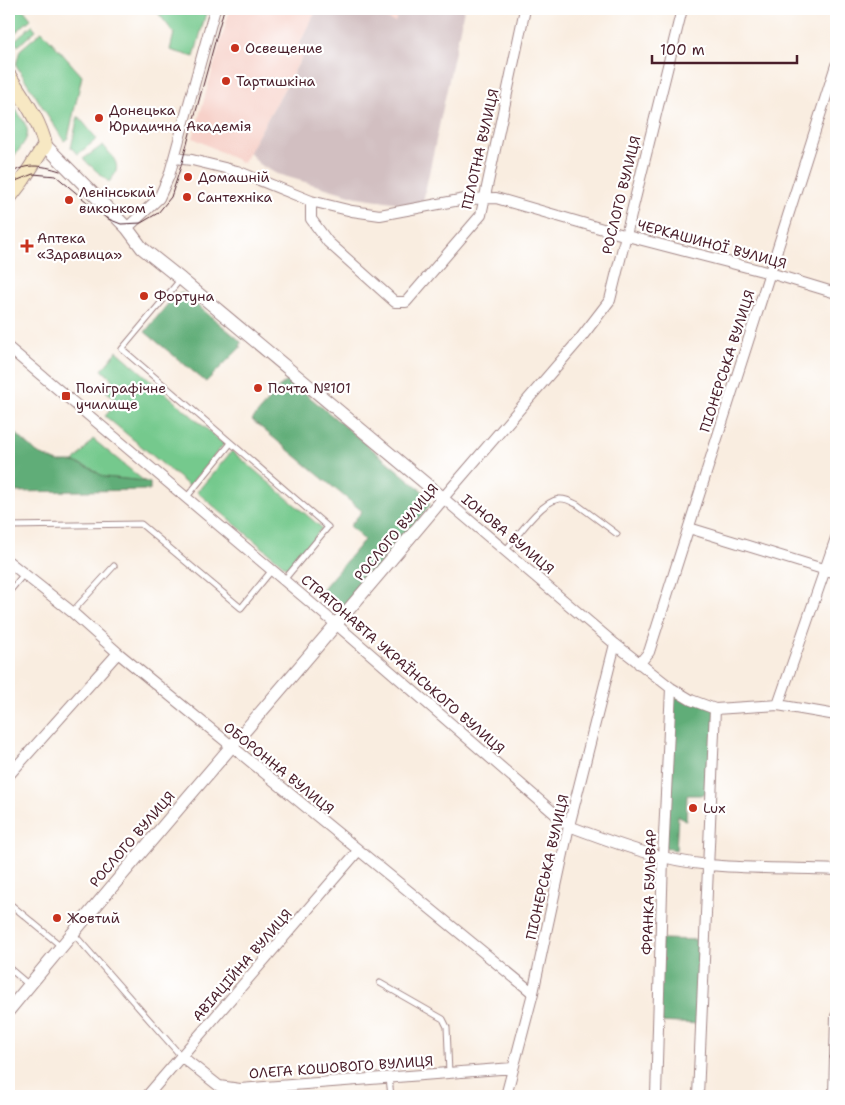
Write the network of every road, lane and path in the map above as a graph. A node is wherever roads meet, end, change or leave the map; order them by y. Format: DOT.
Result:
graph roads {
  1 [pos="215,9"];
  2 [pos="525,9"];
  3 [pos="682,9"];
  4 [pos="836,65"];
  5 [pos="9,76"];
  6 [pos="45,145"];
  7 [pos="174,158"];
  8 [pos="9,198"];
  9 [pos="485,198"];
  10 [pos="311,202"];
  11 [pos="127,228"];
  12 [pos="627,236"];
  13 [pos="770,273"];
  14 [pos="182,279"];
  15 [pos="836,293"];
  16 [pos="9,348"];
  17 [pos="231,443"];
  18 [pos="186,498"];
  19 [pos="443,498"];
  20 [pos="9,526"];
  21 [pos="688,528"];
  22 [pos="617,534"];
  23 [pos="836,538"];
  24 [pos="505,551"];
  25 [pos="9,562"];
  26 [pos="114,566"];
  27 [pos="272,570"];
  28 [pos="826,570"];
  29 [pos="836,573"];
  30 [pos="24,574"];
  31 [pos="284,580"];
  32 [pos="9,592"];
  33 [pos="72,612"];
  34 [pos="337,625"];
  35 [pos="615,644"];
  36 [pos="118,653"];
  37 [pos="640,664"];
  38 [pos="671,688"];
  39 [pos="778,704"];
  40 [pos="715,709"];
  41 [pos="836,715"];
  42 [pos="232,746"];
  43 [pos="9,774"];
  44 [pos="569,826"];
  45 [pos="358,851"];
  46 [pos="663,856"];
  47 [pos="709,865"];
  48 [pos="836,870"];
  49 [pos="9,903"];
  50 [pos="72,933"];
  51 [pos="62,946"];
  52 [pos="9,968"];
  53 [pos="380,983"];
  54 [pos="29,986"];
  55 [pos="534,993"];
  56 [pos="9,1010"];
  57 [pos="836,1016"];
  58 [pos="181,1056"];
  59 [pos="513,1068"];
  60 [pos="449,1072"];
  61 [pos="388,1078"];
  62 [pos="241,1093"];
  63 [pos="149,1095"];
  64 [pos="391,1096"];
  65 [pos="506,1096"];
  66 [pos="656,1096"];
  67 [pos="698,1096"];
  68 [pos="834,1096"];
  1 -- 7 [label="street"];
  2 -- 9 [label="street, ПІЛОТНА ВУЛИЦЯ"];
  3 -- 12 [label="street, РОСЛОГО ВУЛИЦЯ"];
  4 -- 13 [label="street, ПІОНЕРСЬКА ВУЛИЦЯ"];
  5 -- 6 [label="main road"];
  6 -- 8 [label="main road"];
  6 -- 11 [label="street, ІОНОВА ВУЛИЦЯ"];
  7 -- 10 [label="street, ЧЕРКАШИНОЇ ВУЛИЦЯ"];
  7 -- 11 [label="street"];
  9 -- 10 [label="street, ЧЕРКАШИНОЇ ВУЛИЦЯ"];
  9 -- 10 [label="street, ПІЛОТНА ВУЛИЦЯ"];
  9 -- 12 [label="street, ЧЕРКАШИНОЇ ВУЛИЦЯ"];
  11 -- 14 [label="street, ІОНОВА ВУЛИЦЯ"];
  12 -- 13 [label="street, ЧЕРКАШИНОЇ ВУЛИЦЯ"];
  12 -- 19 [label="street, РОСЛОГО ВУЛИЦЯ"];
  13 -- 15 [label="street, ЧЕРКАШИНОЇ ВУЛИЦЯ"];
  13 -- 21 [label="street, ПІОНЕРСЬКА ВУЛИЦЯ"];
  14 -- 17 [label="lane"];
  14 -- 19 [label="street, ІОНОВА ВУЛИЦЯ"];
  16 -- 18 [label="street, СТРАТОНАВТА УКРАЇНСЬКОГО ВУЛИЦЯ"];
  17 -- 18 [label="lane"];
  17 -- 31 [label="lane"];
  18 -- 27 [label="street, СТРАТОНАВТА УКРАЇНСЬКОГО ВУЛИЦЯ"];
  19 -- 24 [label="street, ІОНОВА ВУЛИЦЯ"];
  19 -- 34 [label="street, РОСЛОГО ВУЛИЦЯ"];
  20 -- 27 [label="lane"];
  21 -- 28 [label="street"];
  21 -- 37 [label="street, ПІОНЕРСЬКА ВУЛИЦЯ"];
  22 -- 24 [label="lane"];
  23 -- 28 [label="street"];
  24 -- 35 [label="street, ІОНОВА ВУЛИЦЯ"];
  25 -- 30 [label="street, ОБОРОННА ВУЛИЦЯ"];
  26 -- 33 [label="lane"];
  27 -- 31 [label="street, СТРАТОНАВТА УКРАЇНСЬКОГО ВУЛИЦЯ"];
  28 -- 29 [label="street"];
  28 -- 39 [label="street"];
  30 -- 32 [label="lane"];
  30 -- 33 [label="street, ОБОРОННА ВУЛИЦЯ"];
  31 -- 34 [label="street, СТРАТОНАВТА УКРАЇНСЬКОГО ВУЛИЦЯ"];
  33 -- 36 [label="street, ОБОРОННА ВУЛИЦЯ"];
  34 -- 42 [label="street, РОСЛОГО ВУЛИЦЯ"];
  34 -- 44 [label="street, СТРАТОНАВТА УКРАЇНСЬКОГО ВУЛИЦЯ"];
  35 -- 37 [label="street, ІОНОВА ВУЛИЦЯ"];
  35 -- 44 [label="street, ПІОНЕРСЬКА ВУЛИЦЯ"];
  36 -- 42 [label="street, ОБОРОННА ВУЛИЦЯ"];
  36 -- 43 [label="street"];
  37 -- 38 [label="street, ІОНОВА ВУЛИЦЯ"];
  38 -- 40 [label="street, ІОНОВА ВУЛИЦЯ"];
  38 -- 46 [label="street, ФРАНКА БУЛЬВАР"];
  39 -- 40 [label="street, ІОНОВА ВУЛИЦЯ"];
  39 -- 41 [label="street, ІОНОВА ВУЛИЦЯ"];
  40 -- 47 [label="street"];
  42 -- 45 [label="street, ОБОРОННА ВУЛИЦЯ"];
  42 -- 50 [label="street, РОСЛОГО ВУЛИЦЯ"];
  44 -- 46 [label="street, СТРАТОНАВТА УКРАЇНСЬКОГО ВУЛИЦЯ"];
  44 -- 55 [label="street, ПІОНЕРСЬКА ВУЛИЦЯ"];
  45 -- 55 [label="street, ОБОРОННА ВУЛИЦЯ"];
  45 -- 58 [label="street, АВІАЦІЙНА ВУЛИЦЯ"];
  46 -- 47 [label="street, СТРАТОНАВТА УКРАЇНСЬКОГО ВУЛИЦЯ"];
  46 -- 66 [label="street, ФРАНКА БУЛЬВАР"];
  47 -- 48 [label="street, СТРАТОНАВТА УКРАЇНСЬКОГО ВУЛИЦЯ"];
  47 -- 67 [label="street"];
  49 -- 51 [label="lane"];
  50 -- 51 [label="street, РОСЛОГО ВУЛИЦЯ"];
  50 -- 58 [label="lane"];
  51 -- 54 [label="street, РОСЛОГО ВУЛИЦЯ"];
  52 -- 54 [label="lane"];
  53 -- 60 [label="lane"];
  54 -- 56 [label="street, РОСЛОГО ВУЛИЦЯ"];
  55 -- 59 [label="street, ПІОНЕРСЬКА ВУЛИЦЯ"];
  57 -- 68 [label="street"];
  58 -- 62 [label="street, ОЛЕГА КОШОВОГО ВУЛИЦЯ"];
  58 -- 63 [label="street, АВІАЦІЙНА ВУЛИЦЯ"];
  59 -- 60 [label="street, ОЛЕГА КОШОВОГО ВУЛИЦЯ"];
  59 -- 65 [label="street, ПІОНЕРСЬКА ВУЛИЦЯ"];
  60 -- 61 [label="street, ОЛЕГА КОШОВОГО ВУЛИЦЯ"];
  61 -- 62 [label="street, ОЛЕГА КОШОВОГО ВУЛИЦЯ"];
  61 -- 64 [label="lane"];
}
